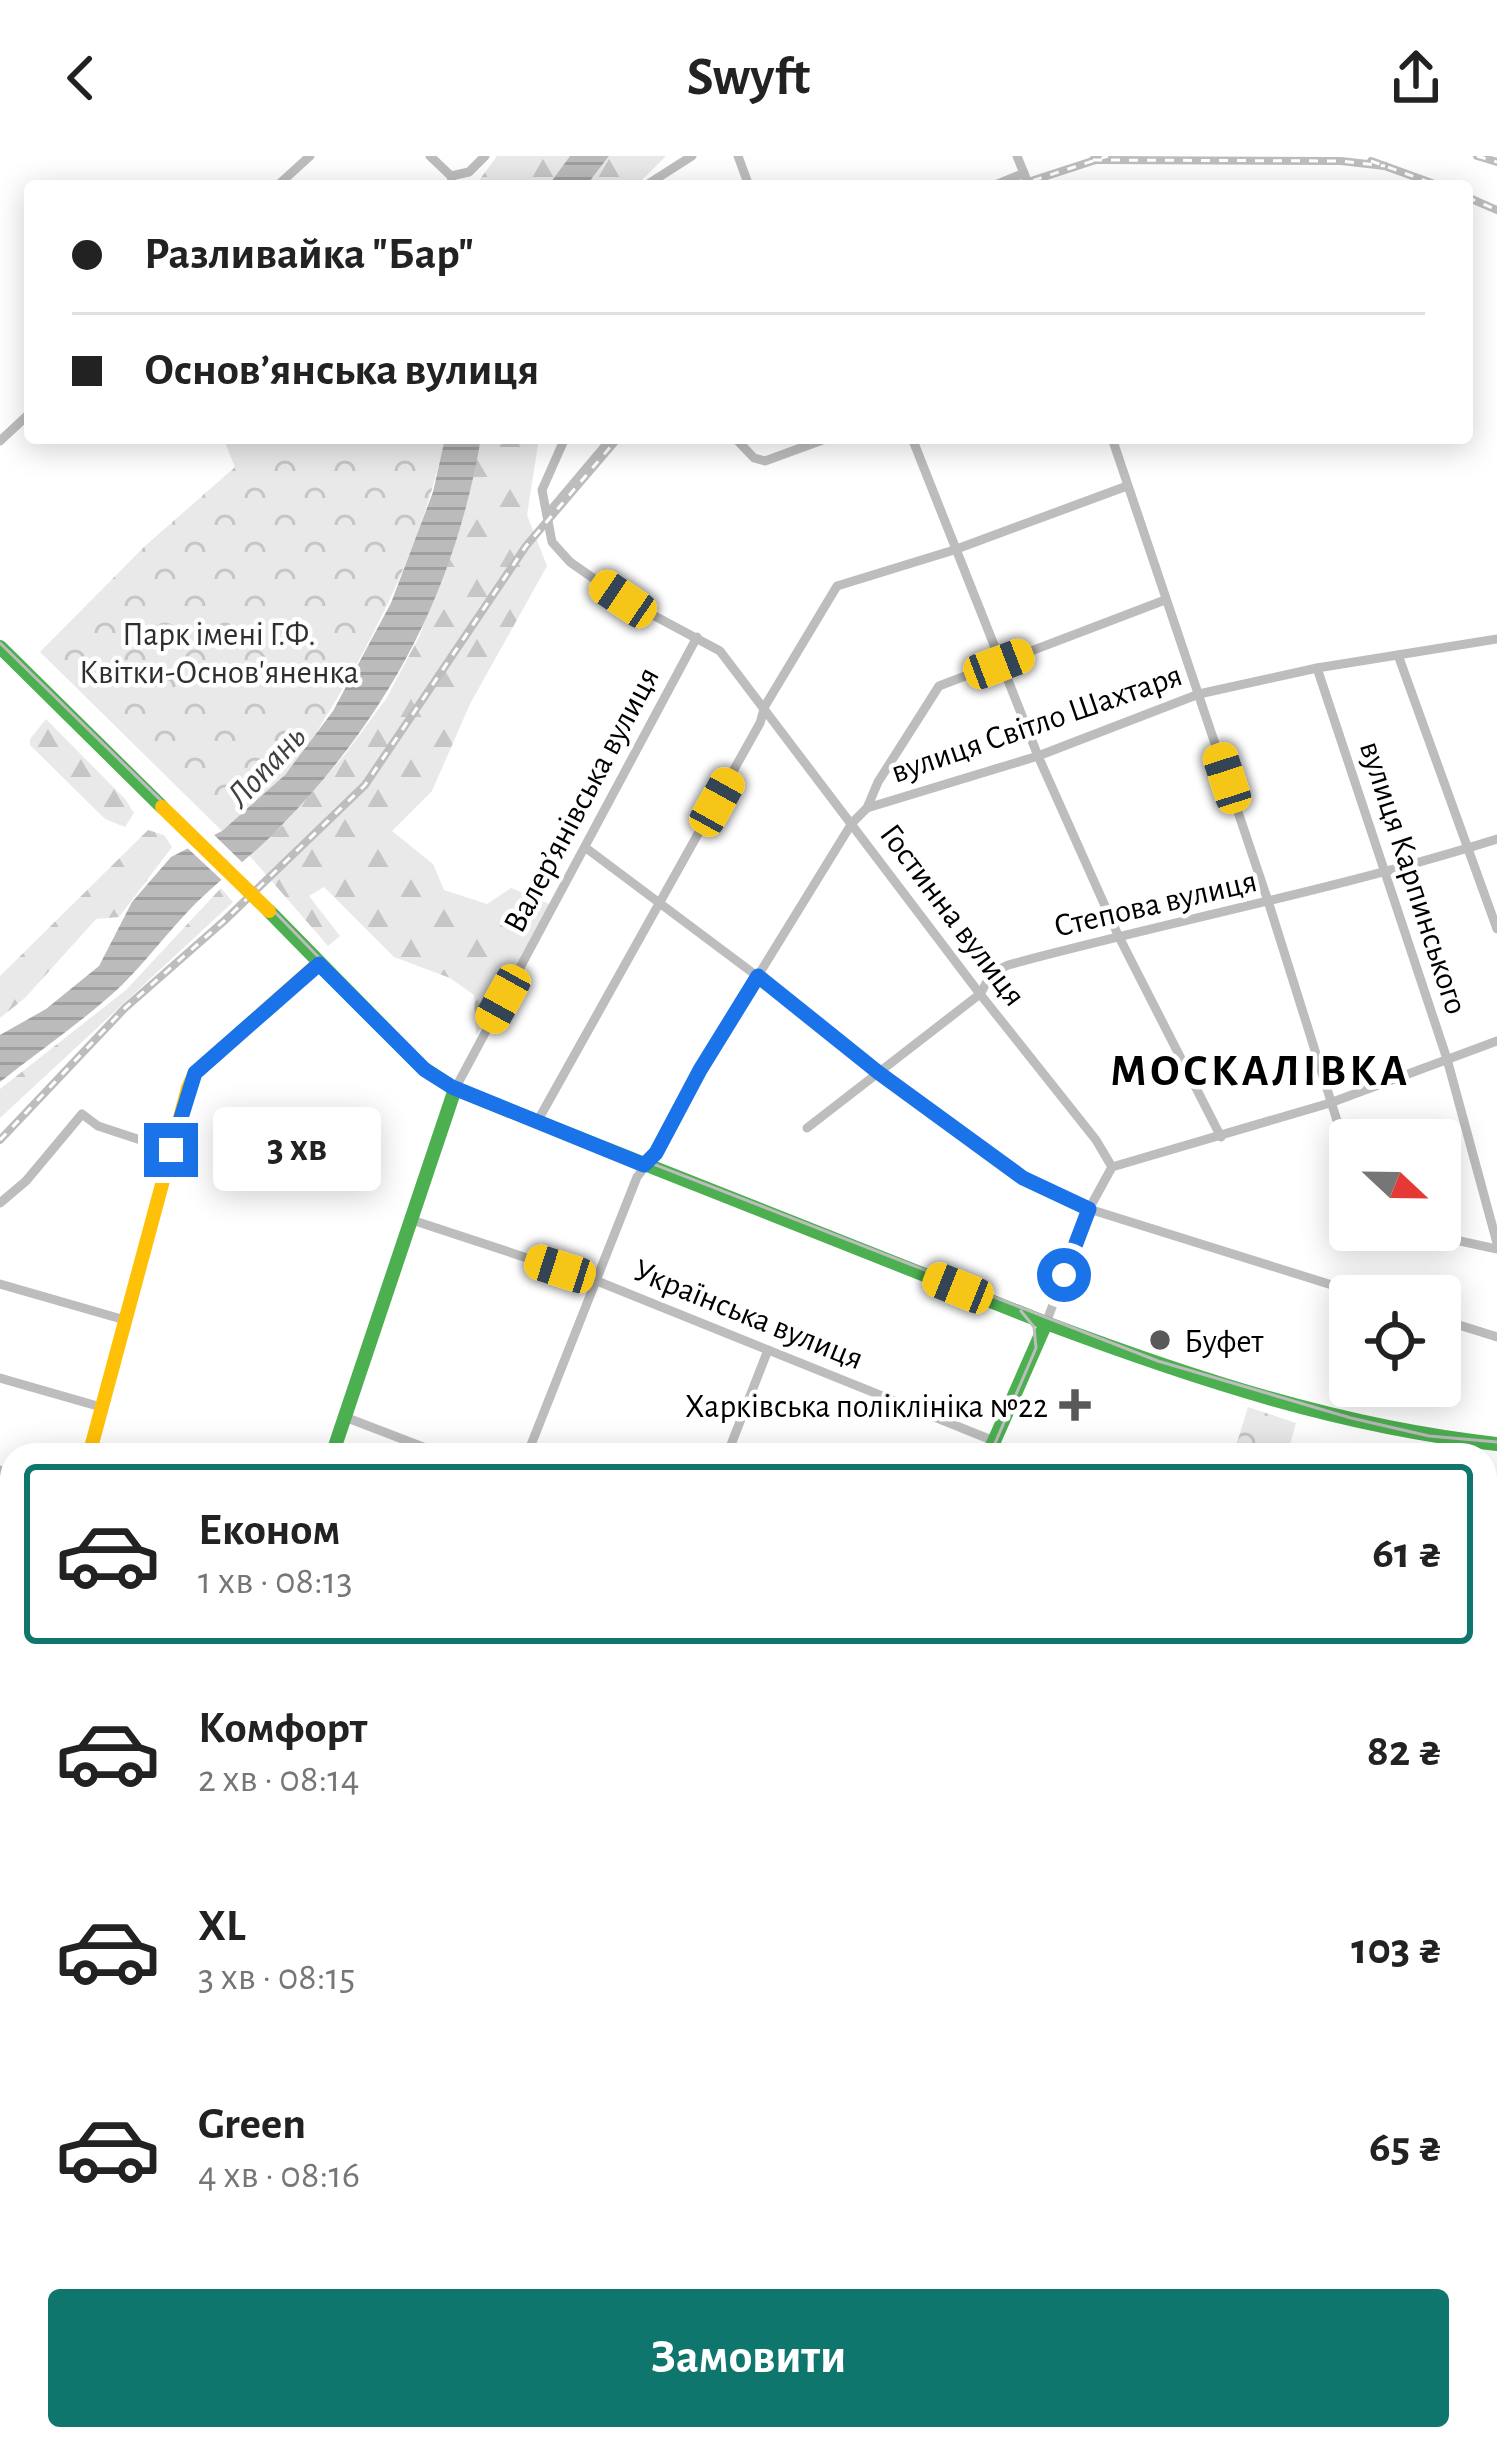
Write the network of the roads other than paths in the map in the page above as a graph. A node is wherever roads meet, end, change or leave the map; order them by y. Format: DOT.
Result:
graph roads {
  1 [pos="310,156"];
  2 [pos="430,156"];
  3 [pos="484,156"];
  4 [pos="692,156"];
  5 [pos="1017,156"];
  6 [pos="291,173"];
  7 [pos="1024,173"];
  8 [pos="283,180"];
  9 [pos="297,180"];
  10 [pos="451,180"];
  11 [pos="454,180"];
  12 [pos="654,180"];
  13 [pos="1007,180"];
  14 [pos="1027,180"];
  15 [pos="24,419"];
  16 [pos="0,441"];
  17 [pos="562,444"];
  18 [pos="607,444"];
  19 [pos="741,444"];
  20 [pos="812,444"];
  21 [pos="914,444"];
  22 [pos="1114,444"];
  23 [pos="1127,486"];
  24 [pos="546,513"];
  25 [pos="954,550"];
  26 [pos="1165,600"];
  27 [pos="697,637"];
  28 [pos="1497,639"];
  29 [pos="0,647"];
  30 [pos="1398,655"];
  31 [pos="999,664"];
  32 [pos="1317,668"];
  33 [pos="1199,694"];
  34 [pos="765,706"];
  35 [pos="1037,756"];
  36 [pos="867,808"];
  37 [pos="852,823"];
  38 [pos="1497,839"];
  39 [pos="586,848"];
  40 [pos="1467,848"];
  41 [pos="1384,871"];
  42 [pos="1269,904"];
  43 [pos="662,905"];
  44 [pos="1497,929"];
  45 [pos="1118,935"];
  46 [pos="319,964"];
  47 [pos="758,976"];
  48 [pos="980,994"];
  49 [pos="1497,1041"];
  50 [pos="1447,1059"];
  51 [pos="879,1073"];
  52 [pos="455,1089"];
  53 [pos="1330,1103"];
  54 [pos="1335,1119"];
  55 [pos="537,1122"];
  56 [pos="807,1128"];
  57 [pos="1222,1137"];
  58 [pos="171,1150"];
  59 [pos="644,1165"];
  60 [pos="1112,1167"];
  61 [pos="0,1203"];
  62 [pos="1089,1209"];
  63 [pos="412,1220"];
  64 [pos="1461,1239"];
  65 [pos="1497,1246"];
  66 [pos="597,1281"];
  67 [pos="0,1284"];
  68 [pos="1329,1284"];
  69 [pos="125,1320"];
  70 [pos="1046,1323"];
  71 [pos="1461,1326"];
  72 [pos="1497,1337"];
  73 [pos="768,1350"];
  74 [pos="0,1378"];
  75 [pos="101,1407"];
  76 [pos="345,1417"];
  77 [pos="91,1443"];
  78 [pos="336,1443"];
  79 [pos="413,1443"];
  80 [pos="532,1443"];
  81 [pos="732,1443"];
  82 [pos="980,1443"];
  83 [pos="993,1443"];
  84 [pos="1486,1443"];
  1 -- 6 [label="street"];
  2 -- 10 [label="street"];
  3 -- 11 [label="street"];
  4 -- 12 [label="street"];
  5 -- 7 [label="street"];
  6 -- 8 [label="street"];
  6 -- 9 [label="street"];
  7 -- 13 [label="street"];
  7 -- 14 [label="street"];
  15 -- 16 [label="street"];
  17 -- 24 [label="street"];
  18 -- 24 [label="street"];
  19 -- 20 [label="street"];
  21 -- 25 [label="street"];
  22 -- 23 [label="street"];
  23 -- 25 [label="street"];
  23 -- 26 [label="street"];
  24 -- 27 [label="street, Гостинна вулиця"];
  25 -- 31 [label="street"];
  25 -- 34 [label="street"];
  26 -- 31 [label="street"];
  26 -- 33 [label="street"];
  27 -- 34 [label="street, Гостинна вулиця"];
  27 -- 39 [label="street, Валер’янівська вулиця"];
  28 -- 30 [label="street, вулиця Світло Шахтаря"];
  29 -- 46 [label="street, bridge"];
  30 -- 32 [label="street, вулиця Світло Шахтаря"];
  30 -- 40 [label="street"];
  31 -- 35 [label="street"];
  31 -- 36 [label="street"];
  32 -- 33 [label="street, вулиця Світло Шахтаря"];
  32 -- 41 [label="street, вулиця Карпинського"];
  33 -- 35 [label="street, вулиця Світло Шахтаря"];
  33 -- 42 [label="street"];
  34 -- 37 [label="street, Гостинна вулиця"];
  34 -- 43 [label="street"];
  35 -- 36 [label="street, вулиця Світло Шахтаря"];
  35 -- 45 [label="street"];
  36 -- 37 [label="street, вулиця Світло Шахтаря"];
  37 -- 47 [label="street, вулиця Світло Шахтаря"];
  37 -- 48 [label="street, Гостинна вулиця"];
  38 -- 40 [label="street, Степова вулиця"];
  39 -- 43 [label="street"];
  39 -- 52 [label="street, Валер’янівська вулиця"];
  40 -- 41 [label="street, Степова вулиця"];
  40 -- 44 [label="street"];
  41 -- 42 [label="street, Степова вулиця"];
  41 -- 50 [label="street, вулиця Карпинського"];
  42 -- 45 [label="street, Степова вулиця"];
  42 -- 53 [label="street"];
  43 -- 47 [label="street"];
  43 -- 55 [label="street"];
  45 -- 48 [label="street, Степова вулиця"];
  45 -- 57 [label="street"];
  46 -- 52 [label="street"];
  46 -- 58 [label="street"];
  47 -- 51 [label="street"];
  47 -- 59 [label="street, вулиця Світло Шахтаря"];
  48 -- 51 [label="street, Степова вулиця"];
  48 -- 60 [label="street, Гостинна вулиця"];
  49 -- 50 [label="street"];
  50 -- 53 [label="street"];
  50 -- 65 [label="street, вулиця Карпинського"];
  51 -- 56 [label="street, Степова вулиця"];
  51 -- 62 [label="street"];
  52 -- 55 [label="street"];
  52 -- 63 [label="street, Валер’янівська вулиця"];
  53 -- 54 [label="street"];
  53 -- 57 [label="street"];
  55 -- 59 [label="street"];
  57 -- 60 [label="street"];
  58 -- 61 [label="street"];
  58 -- 69 [label="street"];
  59 -- 66 [label="street, вулиця Світло Шахтаря"];
  59 -- 70 [label="street"];
  60 -- 62 [label="street"];
  62 -- 68 [label="street"];
  62 -- 70 [label="street"];
  63 -- 66 [label="street, Українська вулиця"];
  63 -- 76 [label="street, Валер’янівська вулиця"];
  64 -- 65 [label="street"];
  66 -- 73 [label="street, Українська вулиця"];
  66 -- 80 [label="street, вулиця Світло Шахтаря"];
  67 -- 69 [label="street"];
  69 -- 75 [label="street"];
  70 -- 83 [label="street"];
  70 -- 84 [label="street"];
  71 -- 72 [label="street"];
  73 -- 81 [label="street"];
  73 -- 82 [label="street, Українська вулиця"];
  74 -- 75 [label="street"];
  75 -- 77 [label="street"];
  76 -- 78 [label="street, Валер’янівська вулиця"];
  76 -- 79 [label="street"];
}
